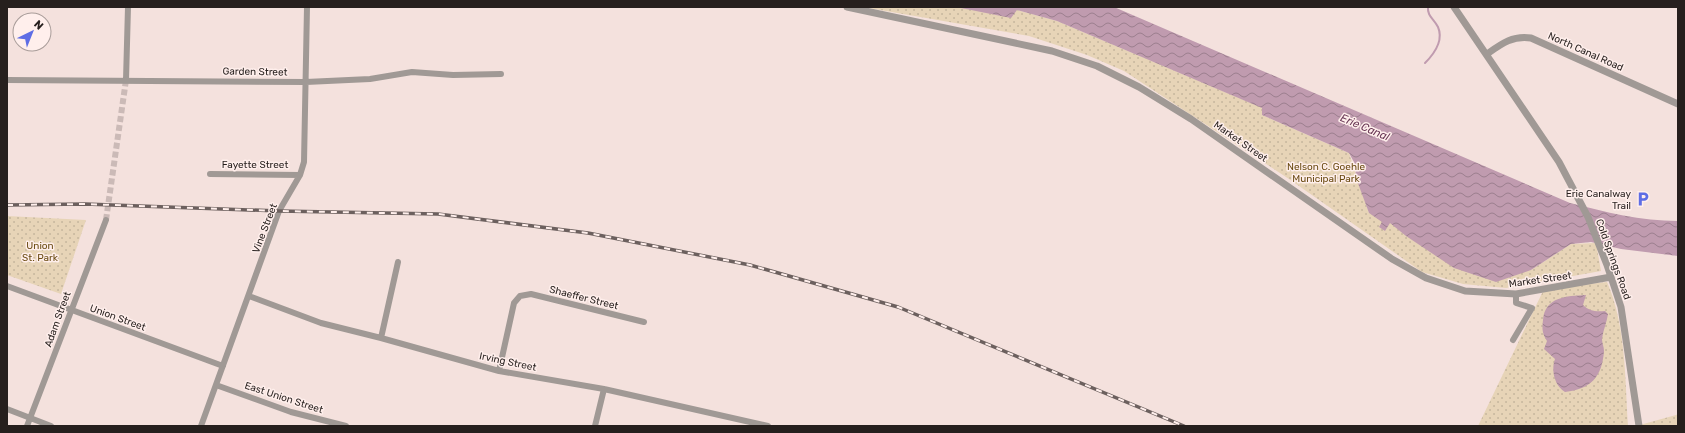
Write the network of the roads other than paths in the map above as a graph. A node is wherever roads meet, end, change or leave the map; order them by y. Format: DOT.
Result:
graph roads {
  1 [pos="128,7"];
  2 [pos="307,7"];
  3 [pos="847,7"];
  4 [pos="1454,7"];
  5 [pos="1487,54"];
  6 [pos="501,74"];
  7 [pos="7,80"];
  8 [pos="126,80"];
  9 [pos="306,82"];
  10 [pos="1678,104"];
  11 [pos="210,174"];
  12 [pos="300,175"];
  13 [pos="106,220"];
  14 [pos="398,262"];
  15 [pos="1611,277"];
  16 [pos="7,286"];
  17 [pos="1516,294"];
  18 [pos="249,296"];
  19 [pos="70,310"];
  20 [pos="644,322"];
  21 [pos="381,338"];
  22 [pos="1513,340"];
  23 [pos="223,366"];
  24 [pos="498,371"];
  25 [pos="216,385"];
  26 [pos="604,389"];
  27 [pos="7,410"];
  28 [pos="30,418"];
  29 [pos="331,424"];
  30 [pos="27,426"];
  31 [pos="51,426"];
  32 [pos="201,426"];
  33 [pos="346,426"];
  34 [pos="595,426"];
  35 [pos="768,426"];
  36 [pos="1639,426"];
  1 -- 8 [label="street"];
  2 -- 9 [label="street, Vine Street"];
  3 -- 17 [label="street, Market Street"];
  4 -- 5 [label="street, Cold Springs Road"];
  5 -- 10 [label="street, North Canal Road"];
  5 -- 15 [label="street, Cold Springs Road"];
  6 -- 9 [label="street, Garden Street"];
  7 -- 8 [label="street, Garden Street"];
  8 -- 9 [label="street, Garden Street"];
  9 -- 12 [label="street, Vine Street"];
  11 -- 12 [label="street, Fayette Street"];
  12 -- 18 [label="street, Vine Street"];
  13 -- 19 [label="street, Adam Street"];
  14 -- 21 [label="street"];
  15 -- 17 [label="street, Market Street"];
  15 -- 36 [label="street, Cold Springs Road"];
  16 -- 19 [label="street, Union Street"];
  17 -- 22 [label="street"];
  18 -- 21 [label="street, Irving Street"];
  18 -- 23 [label="street, Vine Street"];
  19 -- 23 [label="street, Union Street"];
  19 -- 28 [label="street, Adam Street"];
  20 -- 24 [label="street, Shaeffer Street"];
  21 -- 24 [label="street, Irving Street"];
  23 -- 25 [label="street, Vine Street"];
  24 -- 26 [label="street, Irving Street"];
  25 -- 29 [label="street, East Union Street"];
  25 -- 32 [label="street, Vine Street"];
  26 -- 34 [label="street"];
  26 -- 35 [label="street, Irving Street"];
  27 -- 28 [label="street"];
  28 -- 30 [label="street, Adam Street"];
  28 -- 31 [label="street"];
  29 -- 33 [label="street, East Union Street"];
}
